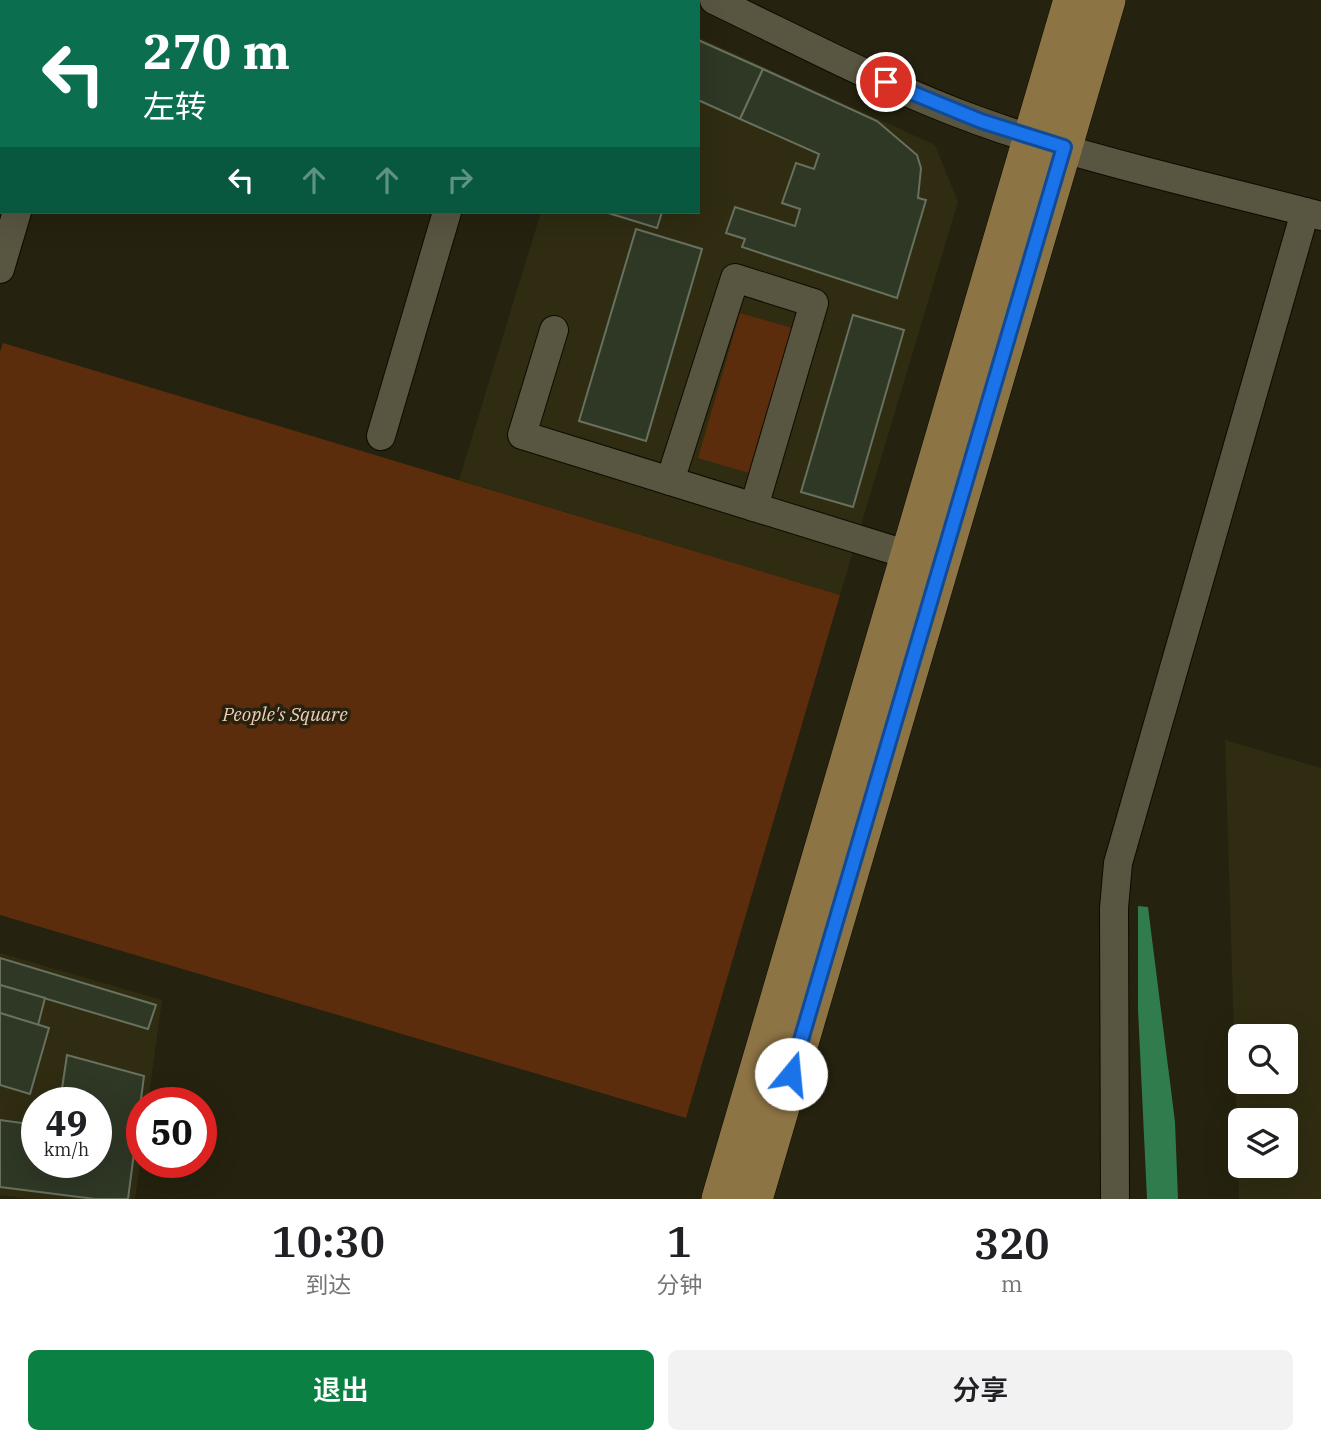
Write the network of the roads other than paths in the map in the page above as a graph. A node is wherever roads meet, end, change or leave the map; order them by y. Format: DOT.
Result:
graph roads {
  1 [pos="714,0"];
  2 [pos="1072,0"];
  3 [pos="1107,0"];
  4 [pos="1048,142"];
  5 [pos="16,214"];
  6 [pos="446,214"];
  7 [pos="1313,214"];
  8 [pos="0,269"];
  9 [pos="554,330"];
  10 [pos="381,436"];
  11 [pos="670,481"];
  12 [pos="754,507"];
  13 [pos="909,555"];
  14 [pos="720,1199"];
  15 [pos="754,1199"];
  16 [pos="1115,1199"];
  1 -- 4 [label="street"];
  2 -- 4 [label="main road"];
  3 -- 4 [label="main road"];
  4 -- 7 [label="street"];
  4 -- 13 [label="main road"];
  4 -- 15 [label="main road"];
  5 -- 8 [label="street"];
  6 -- 10 [label="street"];
  7 -- 16 [label="street"];
  9 -- 11 [label="street"];
  11 -- 12 [label="street"];
  11 -- 12 [label="street"];
  12 -- 13 [label="street"];
  13 -- 14 [label="main road"];
}
